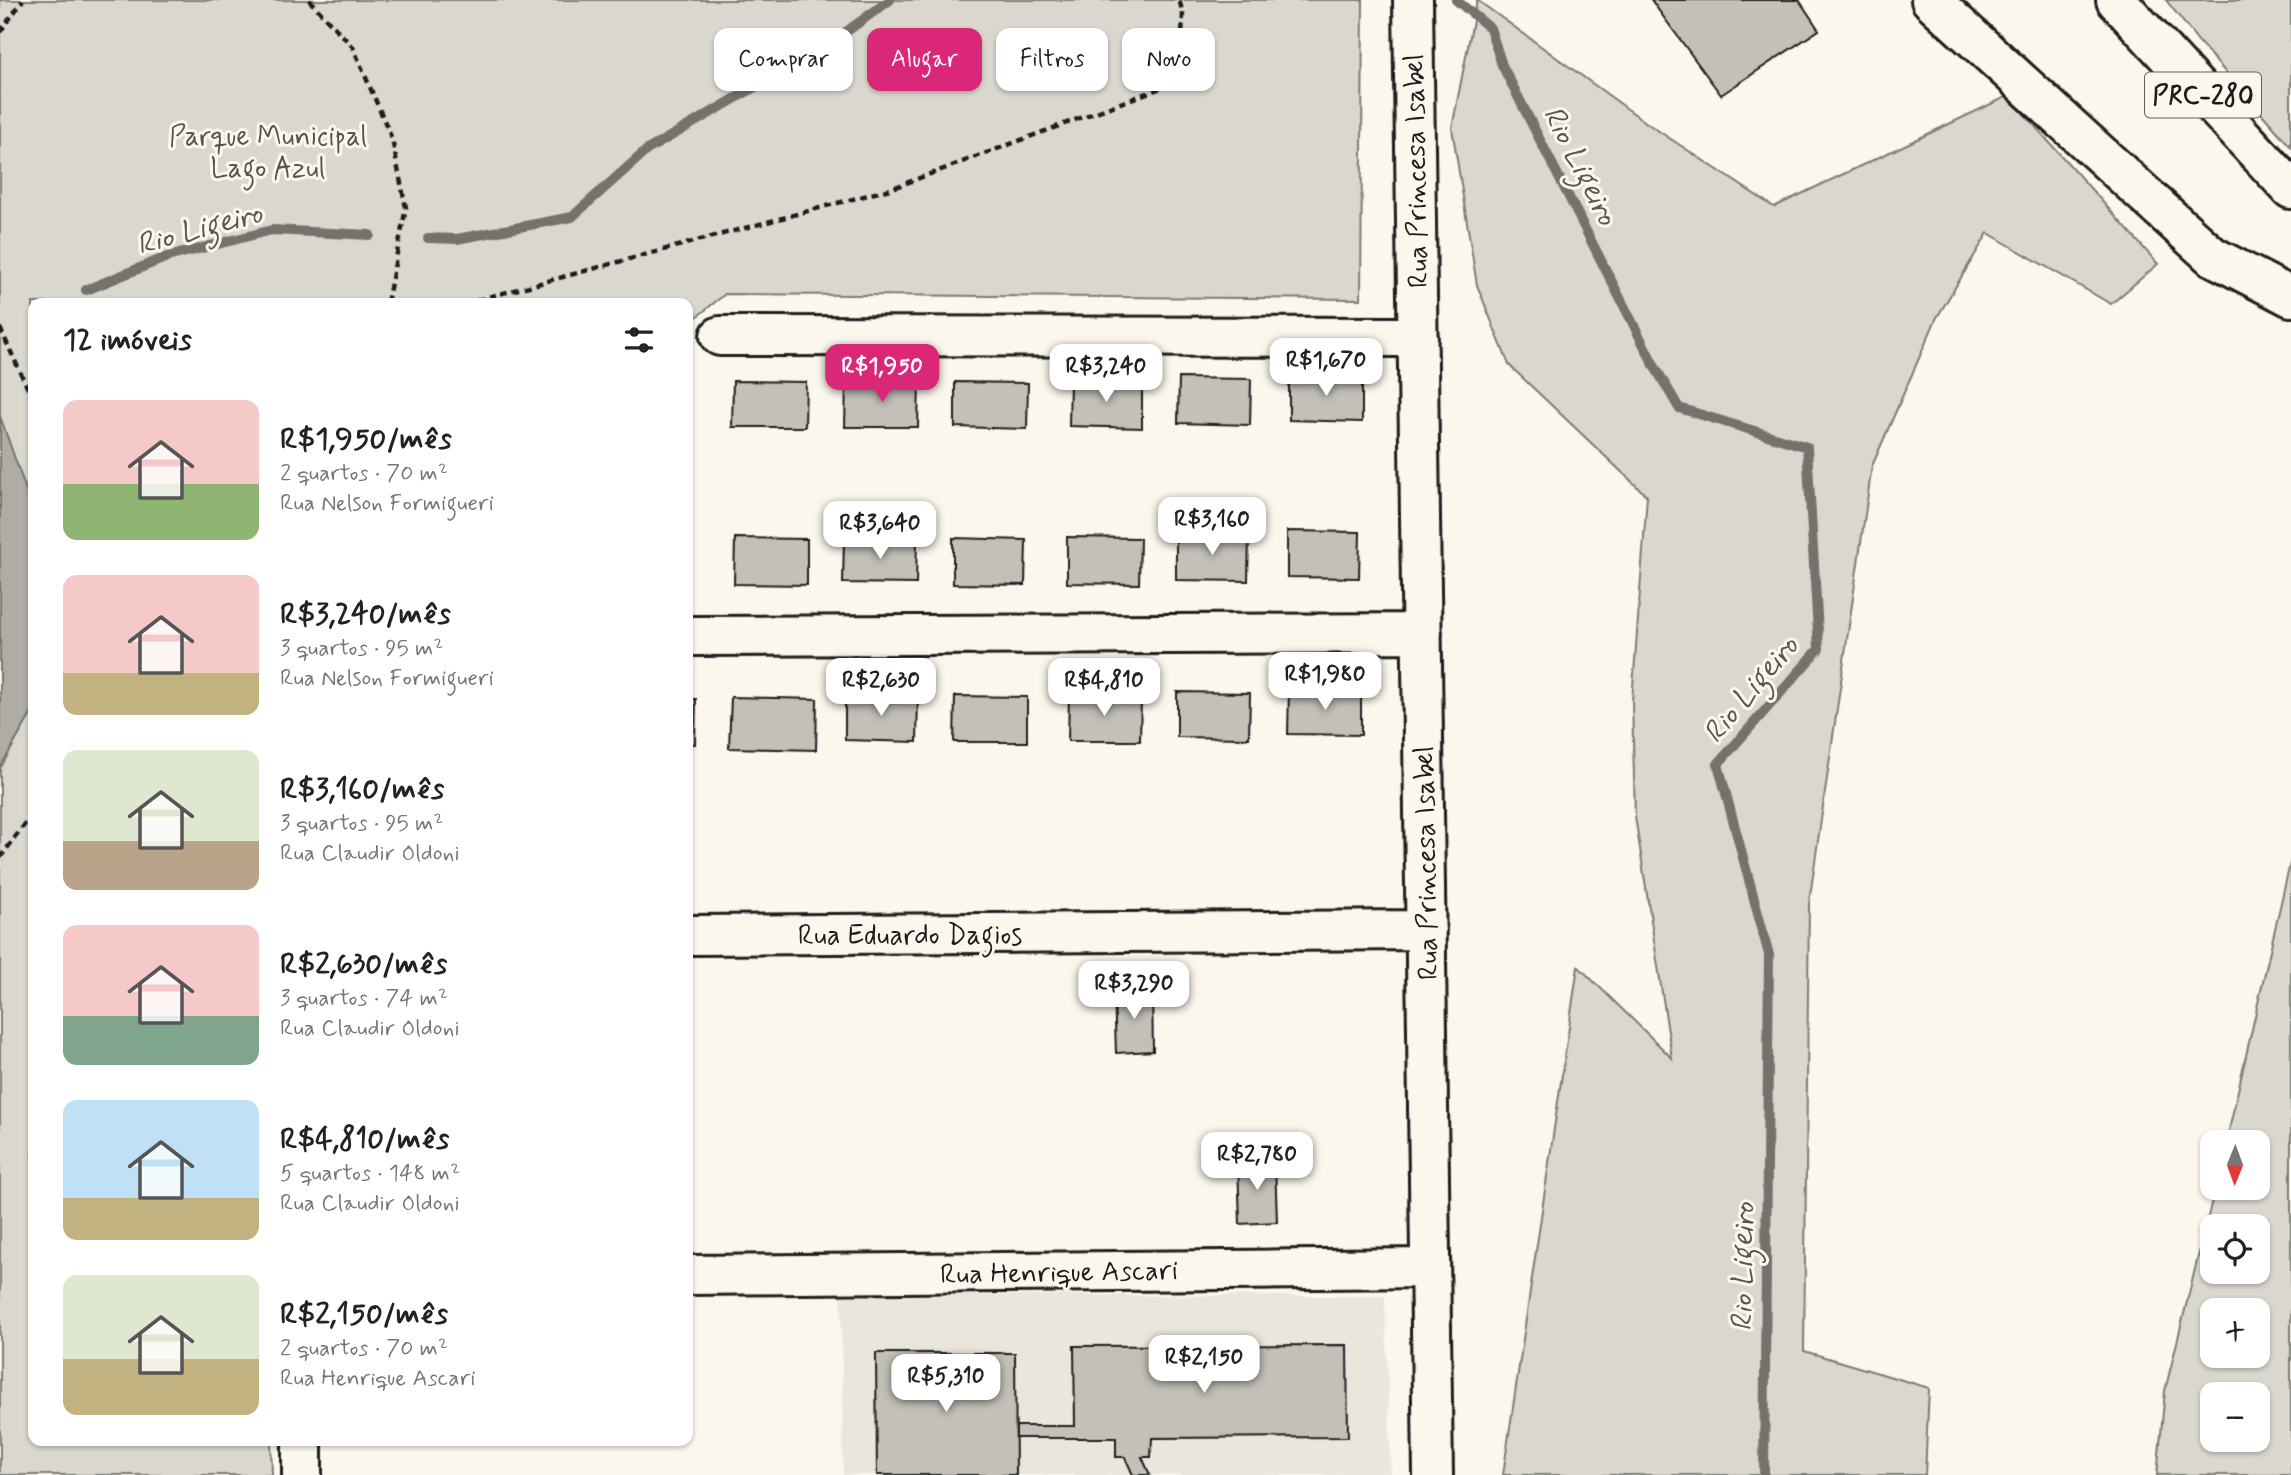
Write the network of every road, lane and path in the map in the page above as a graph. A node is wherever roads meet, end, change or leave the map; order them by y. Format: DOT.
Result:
graph roads {
  1 [pos="23,0"];
  2 [pos="309,0"];
  3 [pos="1179,0"];
  4 [pos="1413,0"];
  5 [pos="1931,0"];
  6 [pos="2116,0"];
  7 [pos="0,32"];
  8 [pos="2291,189"];
  9 [pos="2291,297"];
  10 [pos="388,298"];
  11 [pos="485,298"];
  12 [pos="0,328"];
  13 [pos="720,336"];
  14 [pos="1418,337"];
  15 [pos="28,389"];
  16 [pos="1422,633"];
  17 [pos="693,636"];
  18 [pos="28,820"];
  19 [pos="0,858"];
  20 [pos="1426,930"];
  21 [pos="693,935"];
  22 [pos="1430,1268"];
  23 [pos="693,1275"];
  24 [pos="302,1446"];
  25 [pos="302,1475"];
  26 [pos="1433,1475"];
  1 -- 7 [label="path"];
  2 -- 10 [label="path"];
  3 -- 11 [label="path"];
  4 -- 14 [label="street, Rua Princesa Isabel"];
  5 -- 9 [label="street"];
  6 -- 8 [label="street, PRC-280"];
  12 -- 15 [label="path"];
  13 -- 14 [label="street"];
  14 -- 16 [label="street, Rua Princesa Isabel"];
  16 -- 17 [label="street"];
  16 -- 20 [label="street, Rua Princesa Isabel"];
  18 -- 19 [label="path"];
  20 -- 21 [label="street, Rua Eduardo Dagios"];
  20 -- 22 [label="street, Rua Princesa Isabel"];
  22 -- 23 [label="street, Rua Henrique Ascari"];
  22 -- 26 [label="street, Rua Princesa Isabel"];
  24 -- 25 [label="street"];
}
